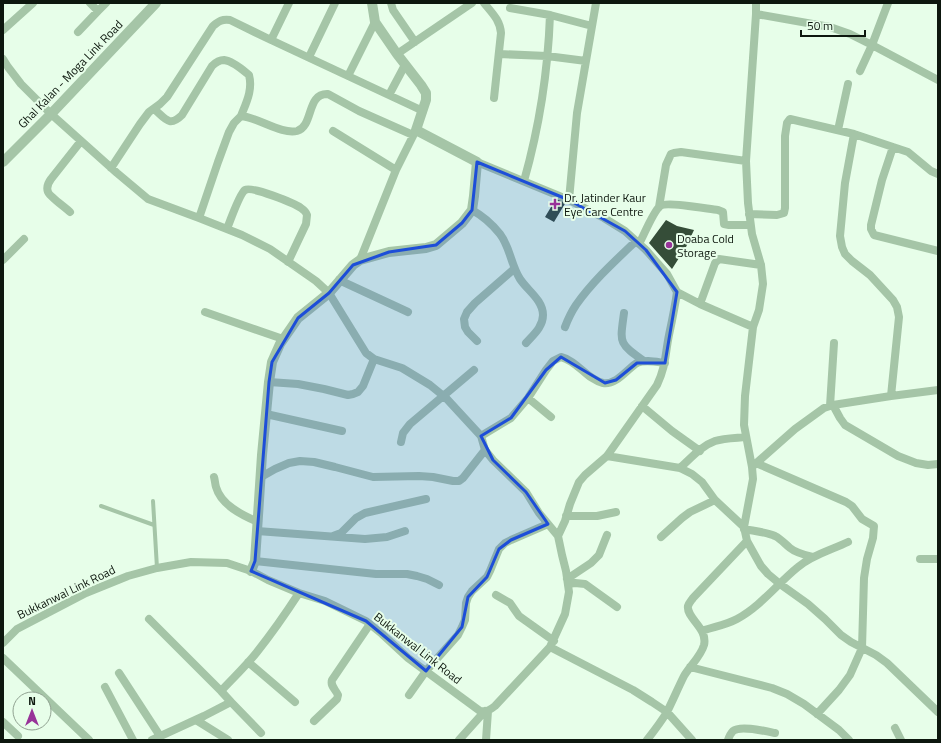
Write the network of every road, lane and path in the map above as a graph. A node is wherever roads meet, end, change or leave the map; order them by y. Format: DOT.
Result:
graph roads {
  1 [pos="33,3"];
  2 [pos="90,3"];
  3 [pos="106,3"];
  4 [pos="156,3"];
  5 [pos="289,3"];
  6 [pos="335,3"];
  7 [pos="372,3"];
  8 [pos="391,3"];
  9 [pos="472,3"];
  10 [pos="484,3"];
  11 [pos="596,3"];
  12 [pos="756,3"];
  13 [pos="888,3"];
  14 [pos="510,8"];
  15 [pos="98,11"];
  16 [pos="756,14"];
  17 [pos="550,15"];
  18 [pos="375,22"];
  19 [pos="592,26"];
  20 [pos="3,30"];
  21 [pos="78,32"];
  22 [pos="271,40"];
  23 [pos="415,42"];
  24 [pos="872,44"];
  25 [pos="397,54"];
  26 [pos="499,54"];
  27 [pos="547,56"];
  28 [pos="309,57"];
  29 [pos="3,58"];
  30 [pos="586,61"];
  31 [pos="405,65"];
  32 [pos="860,71"];
  33 [pos="348,76"];
  34 [pos="938,80"];
  35 [pos="848,84"];
  36 [pos="389,96"];
  37 [pos="494,98"];
  38 [pos="154,109"];
  39 [pos="423,111"];
  40 [pos="51,114"];
  41 [pos="241,116"];
  42 [pos="838,130"];
  43 [pos="333,131"];
  44 [pos="415,133"];
  45 [pos="854,134"];
  46 [pos="81,141"];
  47 [pos="893,147"];
  48 [pos="746,161"];
  49 [pos="3,162"];
  50 [pos="477,162"];
  51 [pos="111,168"];
  52 [pos="396,170"];
  53 [pos="938,174"];
  54 [pos="524,181"];
  55 [pos="569,200"];
  56 [pos="659,207"];
  57 [pos="472,210"];
  58 [pos="70,212"];
  59 [pos="749,214"];
  60 [pos="200,218"];
  61 [pos="750,225"];
  62 [pos="227,229"];
  63 [pos="24,239"];
  64 [pos="638,243"];
  65 [pos="938,251"];
  66 [pos="3,260"];
  67 [pos="360,260"];
  68 [pos="288,262"];
  69 [pos="761,265"];
  70 [pos="514,269"];
  71 [pos="339,280"];
  72 [pos="677,292"];
  73 [pos="329,293"];
  74 [pos="700,304"];
  75 [pos="205,312"];
  76 [pos="408,312"];
  77 [pos="624,313"];
  78 [pos="753,326"];
  79 [pos="564,327"];
  80 [pos="283,340"];
  81 [pos="477,342"];
  82 [pos="526,343"];
  83 [pos="834,343"];
  84 [pos="374,359"];
  85 [pos="644,361"];
  86 [pos="665,363"];
  87 [pos="474,370"];
  88 [pos="268,382"];
  89 [pos="938,390"];
  90 [pos="443,396"];
  91 [pos="891,396"];
  92 [pos="528,398"];
  93 [pos="832,405"];
  94 [pos="642,406"];
  95 [pos="266,414"];
  96 [pos="551,418"];
  97 [pos="342,431"];
  98 [pos="481,436"];
  99 [pos="746,437"];
  100 [pos="401,442"];
  101 [pos="485,450"];
  102 [pos="700,451"];
  103 [pos="607,456"];
  104 [pos="938,464"];
  105 [pos="754,465"];
  106 [pos="680,468"];
  107 [pos="214,477"];
  108 [pos="261,477"];
  109 [pos="426,500"];
  110 [pos="715,500"];
  111 [pos="152,502"];
  112 [pos="101,506"];
  113 [pos="616,512"];
  114 [pos="566,516"];
  115 [pos="548,524"];
  116 [pos="154,525"];
  117 [pos="257,527"];
  118 [pos="744,528"];
  119 [pos="405,531"];
  120 [pos="558,536"];
  121 [pos="607,536"];
  122 [pos="332,537"];
  123 [pos="661,537"];
  124 [pos="747,541"];
  125 [pos="848,542"];
  126 [pos="813,557"];
  127 [pos="920,559"];
  128 [pos="938,559"];
  129 [pos="255,561"];
  130 [pos="157,568"];
  131 [pos="251,571"];
  132 [pos="568,582"];
  133 [pos="780,584"];
  134 [pos="439,585"];
  135 [pos="299,593"];
  136 [pos="496,595"];
  137 [pos="617,607"];
  138 [pos="149,620"];
  139 [pos="370,624"];
  140 [pos="702,631"];
  141 [pos="3,643"];
  142 [pos="552,644"];
  143 [pos="862,648"];
  144 [pos="3,658"];
  145 [pos="248,662"];
  146 [pos="690,667"];
  147 [pos="426,671"];
  148 [pos="119,673"];
  149 [pos="106,687"];
  150 [pos="221,691"];
  151 [pos="409,695"];
  152 [pos="231,702"];
  153 [pos="295,702"];
  154 [pos="486,711"];
  155 [pos="667,712"];
  156 [pos="938,712"];
  157 [pos="817,714"];
  158 [pos="196,720"];
  159 [pos="314,720"];
  160 [pos="3,722"];
  161 [pos="895,728"];
  162 [pos="261,733"];
  163 [pos="775,733"];
  164 [pos="18,736"];
  165 [pos="156,738"];
  166 [pos="89,740"];
  167 [pos="134,740"];
  168 [pos="228,740"];
  169 [pos="459,740"];
  170 [pos="486,740"];
  171 [pos="648,740"];
  172 [pos="692,740"];
  173 [pos="728,740"];
  174 [pos="849,740"];
  175 [pos="901,740"];
  1 -- 20 [label="street"];
  2 -- 15 [label="street"];
  3 -- 15 [label="street"];
  4 -- 40 [label="street, Ghal Kalan - Moga Link Road"];
  5 -- 22 [label="street"];
  6 -- 28 [label="street"];
  7 -- 18 [label="street"];
  8 -- 23 [label="street"];
  9 -- 23 [label="street"];
  10 -- 26 [label="street"];
  11 -- 19 [label="street"];
  12 -- 16 [label="street"];
  13 -- 24 [label="street"];
  14 -- 17 [label="street"];
  15 -- 21 [label="street"];
  16 -- 24 [label="street"];
  16 -- 48 [label="street"];
  17 -- 19 [label="street"];
  17 -- 27 [label="street"];
  18 -- 25 [label="street"];
  18 -- 33 [label="street"];
  19 -- 30 [label="street"];
  22 -- 28 [label="street"];
  22 -- 38 [label="street"];
  23 -- 25 [label="street"];
  24 -- 32 [label="street"];
  24 -- 34 [label="street"];
  25 -- 31 [label="street"];
  26 -- 27 [label="street"];
  26 -- 37 [label="street"];
  27 -- 30 [label="street"];
  27 -- 54 [label="street"];
  28 -- 33 [label="street"];
  29 -- 40 [label="street"];
  30 -- 55 [label="street"];
  31 -- 36 [label="street"];
  31 -- 39 [label="street"];
  33 -- 36 [label="street"];
  35 -- 42 [label="street"];
  36 -- 39 [label="street"];
  38 -- 41 [label="street"];
  38 -- 51 [label="street"];
  39 -- 44 [label="street"];
  40 -- 46 [label="street"];
  40 -- 49 [label="street, Ghal Kalan - Moga Link Road"];
  41 -- 44 [label="street"];
  41 -- 60 [label="street"];
  42 -- 45 [label="street"];
  42 -- 59 [label="street"];
  43 -- 52 [label="street"];
  44 -- 50 [label="street"];
  44 -- 52 [label="street"];
  45 -- 47 [label="street"];
  45 -- 91 [label="street"];
  46 -- 51 [label="street"];
  46 -- 58 [label="street"];
  47 -- 53 [label="street"];
  47 -- 65 [label="street"];
  48 -- 56 [label="street"];
  48 -- 59 [label="street"];
  50 -- 54 [label="street"];
  50 -- 57 [label="street"];
  51 -- 60 [label="street"];
  52 -- 67 [label="street"];
  54 -- 55 [label="street"];
  55 -- 64 [label="street"];
  56 -- 61 [label="street"];
  56 -- 64 [label="street"];
  57 -- 67 [label="street"];
  57 -- 70 [label="street"];
  59 -- 61 [label="street"];
  60 -- 62 [label="street"];
  61 -- 69 [label="street"];
  62 -- 68 [label="street"];
  62 -- 68 [label="street"];
  63 -- 66 [label="street"];
  64 -- 72 [label="street"];
  64 -- 79 [label="street"];
  67 -- 71 [label="street"];
  68 -- 73 [label="street"];
  69 -- 74 [label="street"];
  69 -- 78 [label="street"];
  70 -- 81 [label="street"];
  70 -- 82 [label="street"];
  71 -- 73 [label="street"];
  71 -- 76 [label="street"];
  72 -- 74 [label="street"];
  72 -- 86 [label="street"];
  73 -- 80 [label="street"];
  73 -- 84 [label="street"];
  74 -- 78 [label="street"];
  75 -- 80 [label="street"];
  77 -- 85 [label="street"];
  78 -- 99 [label="street"];
  80 -- 88 [label="street"];
  83 -- 93 [label="street"];
  84 -- 88 [label="street"];
  84 -- 90 [label="street"];
  85 -- 86 [label="street"];
  85 -- 92 [label="street"];
  86 -- 94 [label="street"];
  87 -- 90 [label="street"];
  88 -- 95 [label="street"];
  89 -- 91 [label="street"];
  90 -- 98 [label="street"];
  90 -- 100 [label="street"];
  91 -- 93 [label="street"];
  92 -- 96 [label="street"];
  92 -- 98 [label="street"];
  93 -- 104 [label="street"];
  93 -- 105 [label="street"];
  94 -- 102 [label="street"];
  94 -- 103 [label="street"];
  95 -- 97 [label="street"];
  95 -- 108 [label="street"];
  98 -- 101 [label="street"];
  99 -- 102 [label="street"];
  99 -- 105 [label="street"];
  101 -- 108 [label="street"];
  101 -- 115 [label="street"];
  102 -- 106 [label="street"];
  103 -- 106 [label="street"];
  103 -- 114 [label="street"];
  105 -- 118 [label="street"];
  105 -- 143 [label="street"];
  106 -- 110 [label="street"];
  107 -- 117 [label="street"];
  108 -- 117 [label="street"];
  109 -- 122 [label="street"];
  110 -- 118 [label="street"];
  110 -- 123 [label="street"];
  111 -- 116 [label="lane"];
  112 -- 116 [label="lane"];
  113 -- 114 [label="street"];
  114 -- 120 [label="street"];
  115 -- 120 [label="street"];
  115 -- 147 [label="street"];
  116 -- 130 [label="lane"];
  117 -- 122 [label="street"];
  117 -- 129 [label="street"];
  118 -- 124 [label="street"];
  118 -- 126 [label="street"];
  119 -- 122 [label="street"];
  120 -- 132 [label="street"];
  121 -- 132 [label="street"];
  124 -- 133 [label="street"];
  124 -- 140 [label="street"];
  125 -- 126 [label="street"];
  126 -- 133 [label="street"];
  127 -- 128 [label="street"];
  129 -- 131 [label="street"];
  129 -- 134 [label="street"];
  130 -- 131 [label="street, Bukkanwal Link Road"];
  130 -- 141 [label="street, Bukkanwal Link Road"];
  131 -- 135 [label="street, Bukkanwal Link Road"];
  132 -- 137 [label="street"];
  132 -- 142 [label="street"];
  133 -- 140 [label="street"];
  133 -- 143 [label="street"];
  135 -- 139 [label="street, Bukkanwal Link Road"];
  135 -- 145 [label="street"];
  136 -- 142 [label="street"];
  138 -- 150 [label="street"];
  139 -- 147 [label="street, Bukkanwal Link Road"];
  139 -- 159 [label="street"];
  140 -- 146 [label="street"];
  142 -- 154 [label="street"];
  142 -- 155 [label="street"];
  143 -- 156 [label="street"];
  143 -- 157 [label="street"];
  144 -- 166 [label="street"];
  145 -- 150 [label="street"];
  145 -- 153 [label="street"];
  146 -- 155 [label="street"];
  146 -- 157 [label="street"];
  147 -- 151 [label="street"];
  147 -- 154 [label="street, Bukkanwal Link Road"];
  148 -- 165 [label="street"];
  149 -- 167 [label="street"];
  150 -- 152 [label="street"];
  152 -- 158 [label="street"];
  152 -- 162 [label="street"];
  154 -- 169 [label="street"];
  154 -- 170 [label="street"];
  155 -- 171 [label="street"];
  155 -- 172 [label="street"];
  157 -- 174 [label="street"];
  158 -- 165 [label="street"];
  158 -- 168 [label="street"];
  160 -- 164 [label="street"];
  161 -- 175 [label="street"];
  163 -- 173 [label="street"];
}
